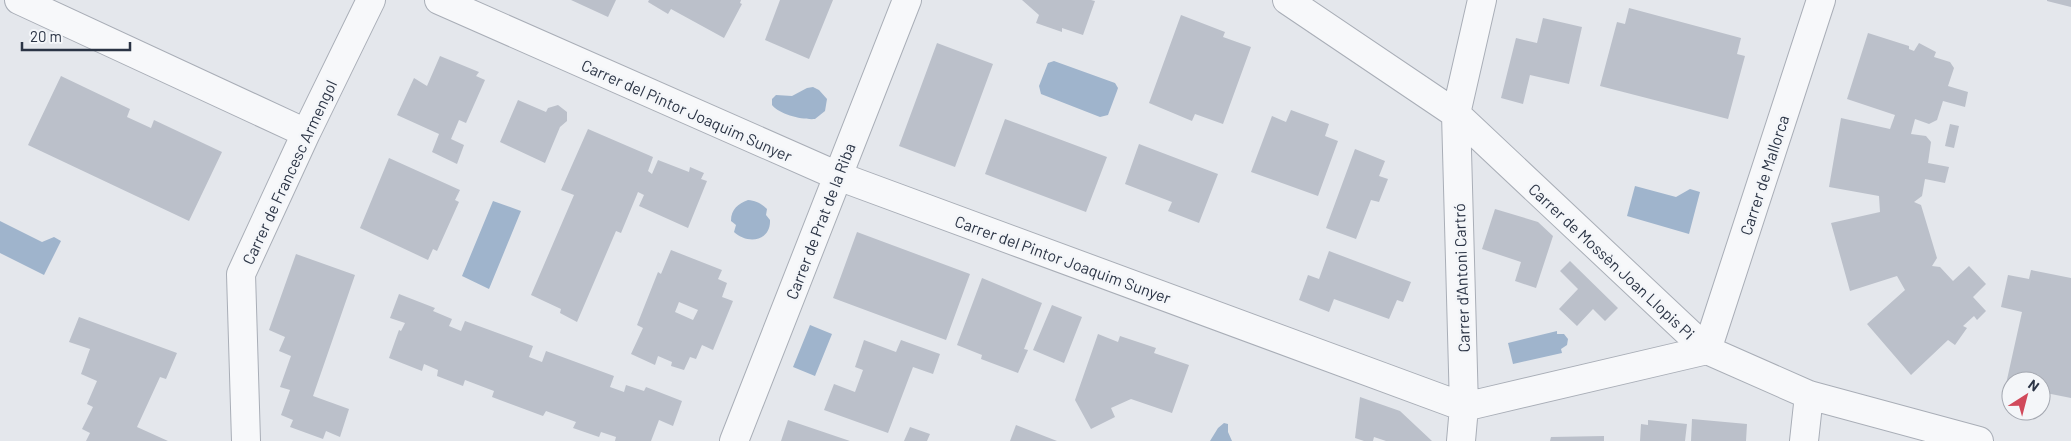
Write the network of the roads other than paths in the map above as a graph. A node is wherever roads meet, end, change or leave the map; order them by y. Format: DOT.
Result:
graph roads {
  1 [pos="19,0"];
  2 [pos="372,0"];
  3 [pos="439,0"];
  4 [pos="907,0"];
  5 [pos="1286,0"];
  6 [pos="1482,0"];
  7 [pos="1822,0"];
  8 [pos="1456,114"];
  9 [pos="306,133"];
  10 [pos="838,176"];
  11 [pos="1707,350"];
  12 [pos="1809,395"];
  13 [pos="1464,407"];
  14 [pos="246,441"];
  15 [pos="734,441"];
  16 [pos="1461,441"];
  17 [pos="1804,441"];
  18 [pos="1979,441"];
  1 -- 9 [label="street"];
  2 -- 9 [label="street, Carrer de Francesc Armengol"];
  3 -- 10 [label="street, Carrer del Pintor Joaquim Sunyer"];
  4 -- 10 [label="street, Carrer de Prat de la Riba"];
  5 -- 8 [label="street, Carrer de Mossèn Joan Llopis Pi"];
  6 -- 8 [label="street, Carrer d'Antoni Cartró"];
  7 -- 11 [label="street, Carrer de Mallorca"];
  8 -- 11 [label="street, Carrer de Mossèn Joan Llopis Pi"];
  8 -- 13 [label="street, Carrer d'Antoni Cartró"];
  9 -- 14 [label="street, Carrer de Francesc Armengol"];
  10 -- 13 [label="street, Carrer del Pintor Joaquim Sunyer"];
  10 -- 15 [label="street, Carrer de Prat de la Riba"];
  11 -- 12 [label="street, Carrer de Mossèn Joan Llopis Pi"];
  11 -- 13 [label="street"];
  12 -- 17 [label="street"];
  12 -- 18 [label="street, Carrer de Mossèn Joan Llopis Pi"];
  13 -- 16 [label="street, Carrer d'Antoni Cartró"];
}
